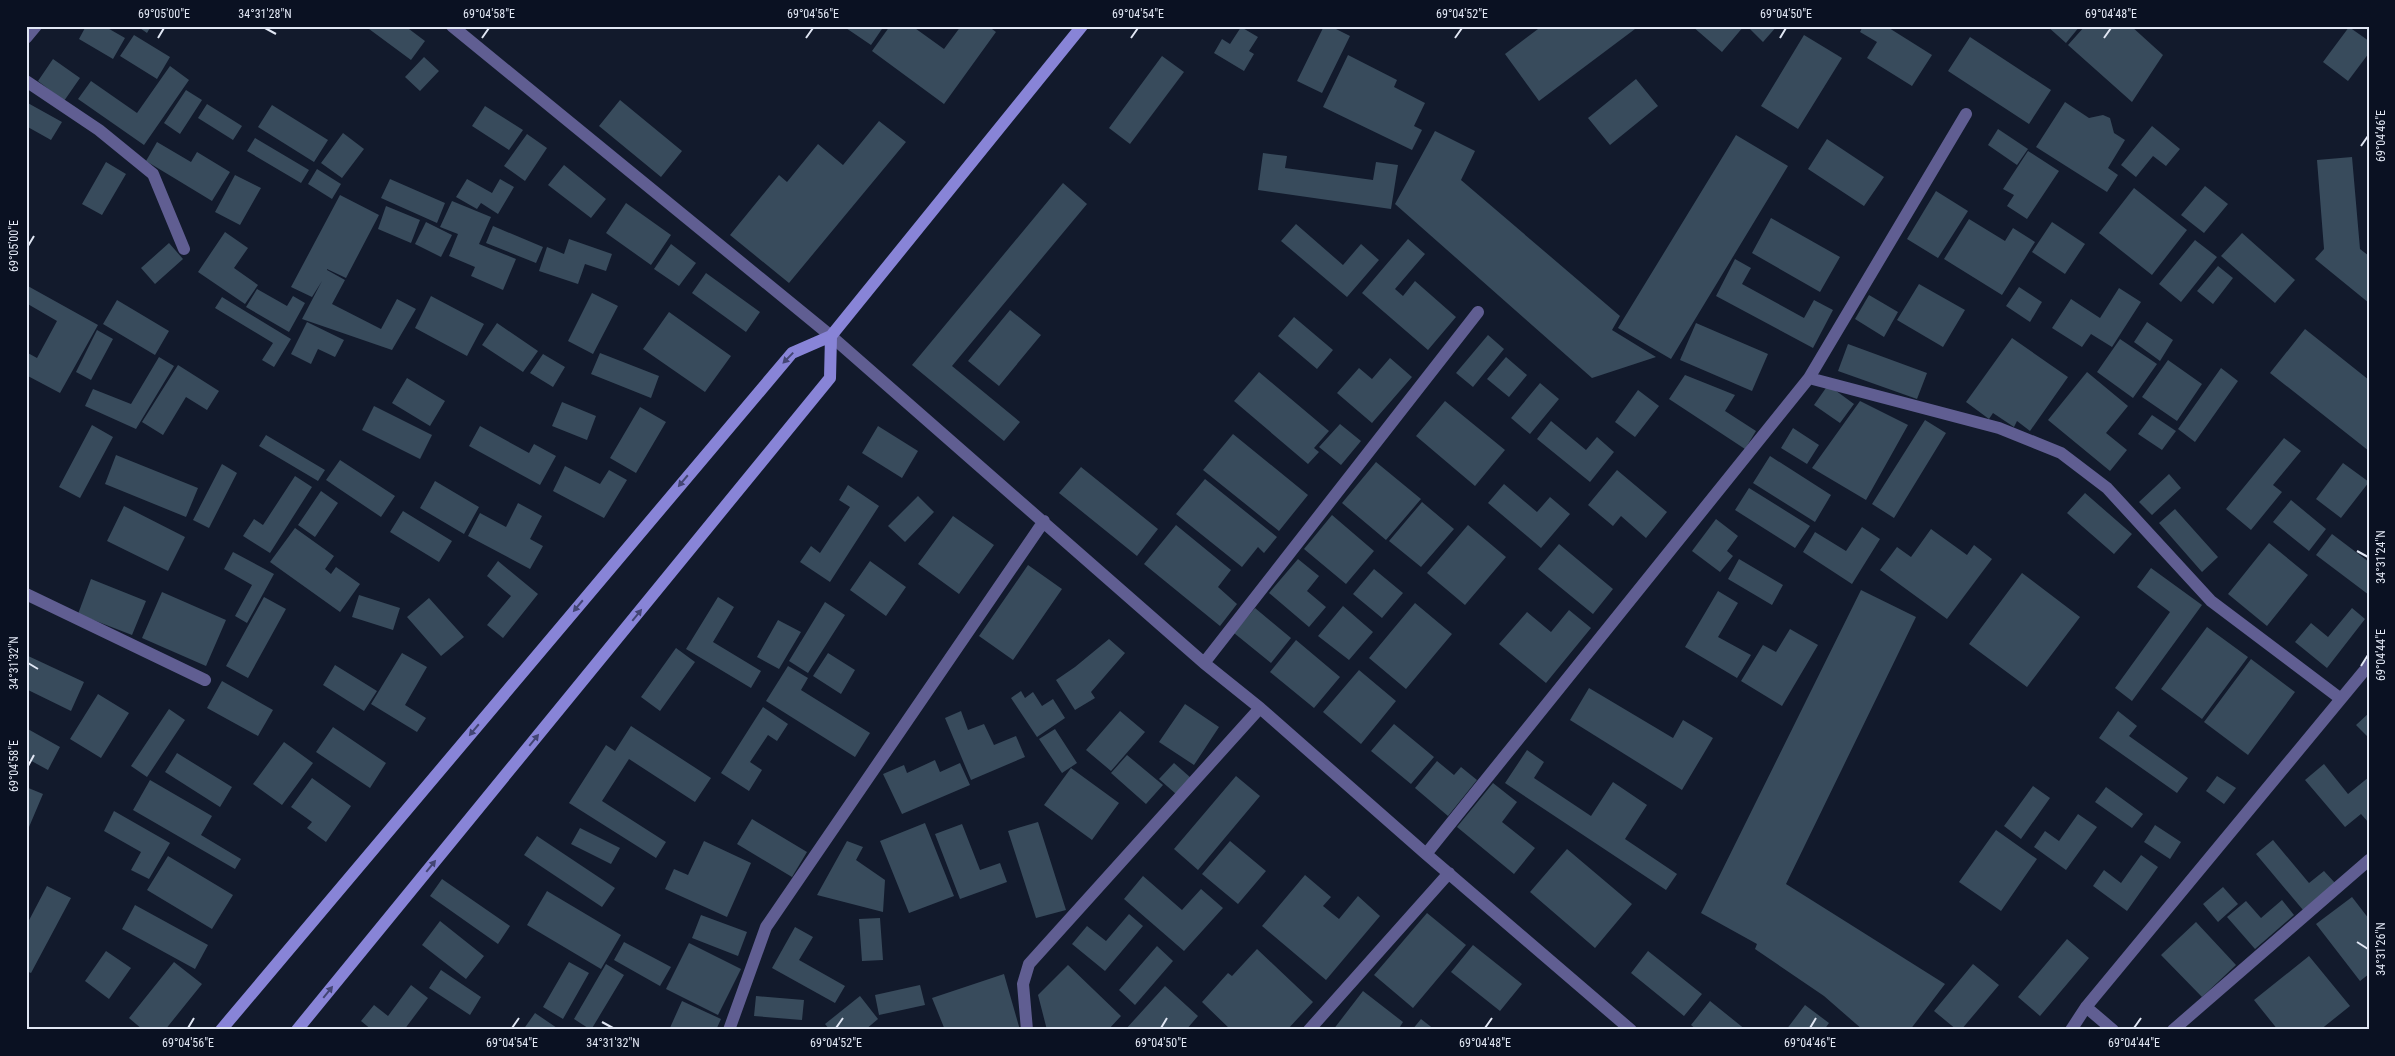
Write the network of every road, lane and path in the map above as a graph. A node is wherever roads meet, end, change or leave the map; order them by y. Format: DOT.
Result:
graph roads {
  1 [pos="36,26"];
  2 [pos="452,26"];
  3 [pos="1082,26"];
  4 [pos="26,38"];
  5 [pos="26,81"];
  6 [pos="1966,114"];
  7 [pos="184,249"];
  8 [pos="1478,312"];
  9 [pos="831,336"];
  10 [pos="1809,378"];
  11 [pos="1044,521"];
  12 [pos="26,594"];
  13 [pos="1204,662"];
  14 [pos="2369,665"];
  15 [pos="205,680"];
  16 [pos="2341,699"];
  17 [pos="1260,708"];
  18 [pos="1426,854"];
  19 [pos="2369,860"];
  20 [pos="1449,873"];
  21 [pos="2086,1007"];
  22 [pos="220,1030"];
  23 [pos="297,1030"];
  24 [pos="729,1030"];
  25 [pos="1028,1030"];
  26 [pos="1309,1030"];
  27 [pos="1631,1030"];
  28 [pos="2072,1030"];
  29 [pos="2113,1030"];
  30 [pos="2172,1030"];
  1 -- 4 [label="street"];
  2 -- 9 [label="street"];
  3 -- 9 [label="street"];
  5 -- 7 [label="street"];
  6 -- 10 [label="street"];
  8 -- 13 [label="street"];
  9 -- 11 [label="street"];
  9 -- 22 [label="street, one-way"];
  23 -- 9 [label="street, one-way"];
  10 -- 16 [label="street"];
  10 -- 18 [label="street"];
  11 -- 13 [label="street"];
  11 -- 24 [label="street"];
  12 -- 15 [label="street"];
  13 -- 17 [label="street"];
  14 -- 16 [label="street"];
  16 -- 21 [label="street"];
  17 -- 18 [label="street"];
  17 -- 25 [label="street"];
  18 -- 20 [label="street"];
  19 -- 30 [label="street"];
  20 -- 26 [label="street"];
  20 -- 27 [label="street"];
  21 -- 28 [label="street"];
  21 -- 29 [label="street"];
}
